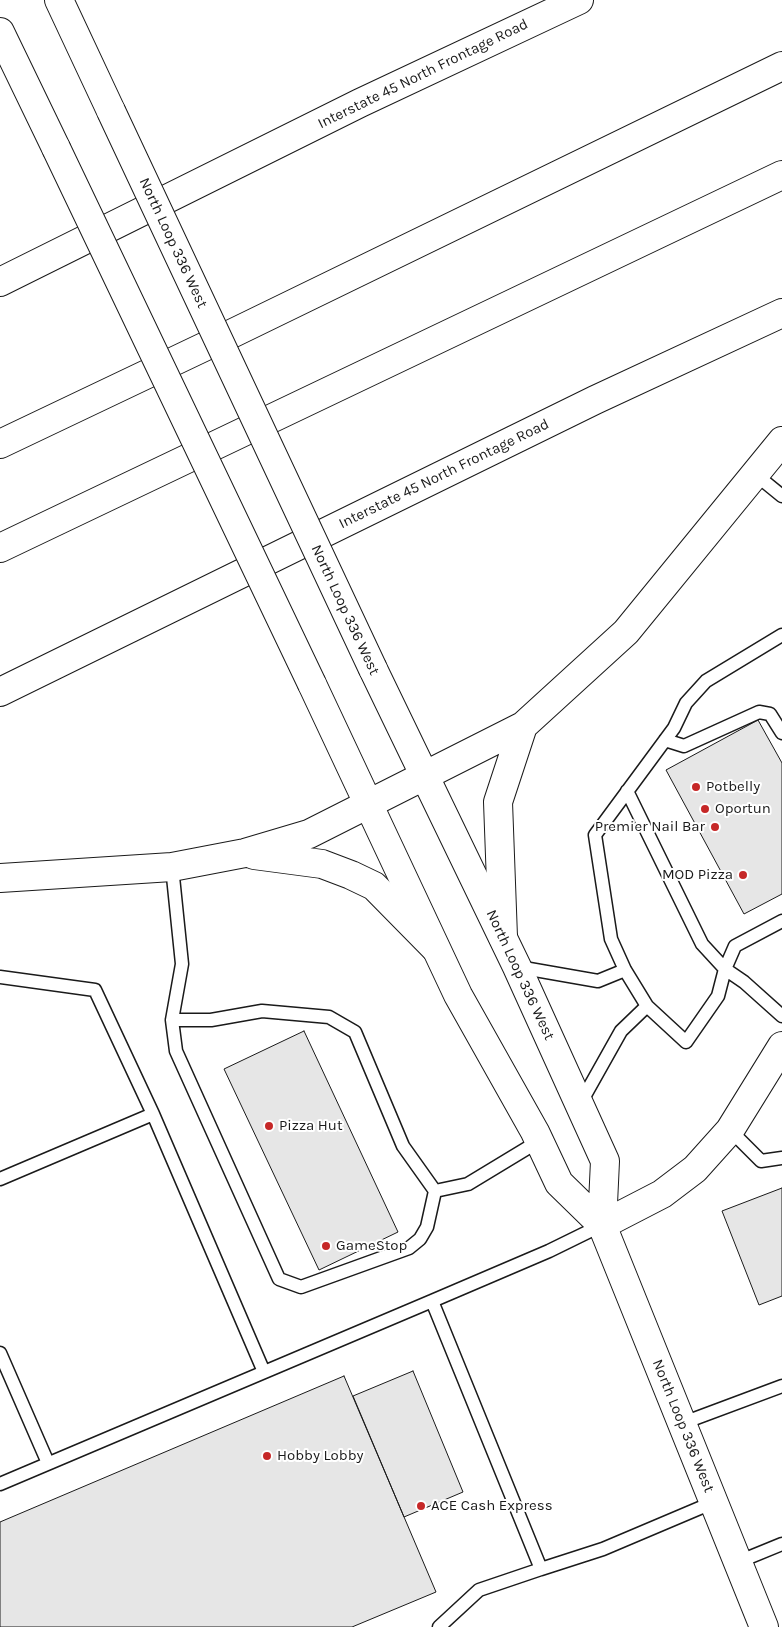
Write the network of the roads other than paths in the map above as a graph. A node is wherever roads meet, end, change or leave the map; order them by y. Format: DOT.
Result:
graph roads {
  1 [pos="59,0"];
  2 [pos="578,0"];
  3 [pos="0,32"];
  4 [pos="782,66"];
  5 [pos="782,175"];
  6 [pos="0,282"];
  7 [pos="782,313"];
  8 [pos="782,441"];
  9 [pos="0,444"];
  10 [pos="755,474"];
  11 [pos="782,496"];
  12 [pos="0,548"];
  13 [pos="782,635"];
  14 [pos="0,692"];
  15 [pos="523,726"];
  16 [pos="782,733"];
  17 [pos="665,740"];
  18 [pos="423,776"];
  19 [pos="628,790"];
  20 [pos="369,803"];
  21 [pos="245,853"];
  22 [pos="172,867"];
  23 [pos="0,878"];
  24 [pos="782,921"];
  25 [pos="503,937"];
  26 [pos="438,951"];
  27 [pos="517,967"];
  28 [pos="725,969"];
  29 [pos="625,970"];
  30 [pos="0,977"];
  31 [pos="647,1006"];
  32 [pos="782,1016"];
  33 [pos="172,1020"];
  34 [pos="782,1046"];
  35 [pos="579,1106"];
  36 [pos="153,1114"];
  37 [pos="730,1130"];
  38 [pos="539,1141"];
  39 [pos="782,1158"];
  40 [pos="0,1179"];
  41 [pos="435,1192"];
  42 [pos="602,1225"];
  43 [pos="432,1300"];
  44 [pos="0,1353"];
  45 [pos="264,1372"];
  46 [pos="782,1386"];
  47 [pos="682,1423"];
  48 [pos="48,1463"];
  49 [pos="0,1484"];
  50 [pos="714,1502"];
  51 [pos="782,1544"];
  52 [pos="738,1562"];
  53 [pos="541,1569"];
  54 [pos="439,1627"];
  55 [pos="764,1627"];
  1 -- 18 [label="main road, North Loop 336 West, bridge"];
  2 -- 6 [label="main road, Interstate 45 North Frontage Road"];
  3 -- 20 [label="main road, North Loop 336 West, bridge"];
  4 -- 9 [label="main road"];
  5 -- 12 [label="main road"];
  7 -- 14 [label="main road, Interstate 45 North Frontage Road"];
  8 -- 10 [label="main road"];
  10 -- 11 [label="lane"];
  10 -- 15 [label="main road"];
  13 -- 17 [label="lane"];
  15 -- 18 [label="main road"];
  15 -- 25 [label="main road"];
  16 -- 17 [label="lane"];
  17 -- 19 [label="lane"];
  18 -- 20 [label="main road"];
  18 -- 25 [label="main road, North Loop 336 West"];
  19 -- 28 [label="lane"];
  19 -- 29 [label="lane"];
  20 -- 21 [label="main road"];
  20 -- 26 [label="main road, North Loop 336 West"];
  21 -- 22 [label="main road"];
  21 -- 26 [label="main road"];
  22 -- 23 [label="main road"];
  22 -- 33 [label="lane"];
  24 -- 28 [label="lane"];
  25 -- 27 [label="main road, North Loop 336 West"];
  26 -- 38 [label="main road, North Loop 336 West"];
  27 -- 29 [label="lane"];
  27 -- 35 [label="main road, North Loop 336 West"];
  28 -- 31 [label="lane"];
  28 -- 32 [label="lane"];
  29 -- 31 [label="lane"];
  30 -- 36 [label="lane"];
  31 -- 35 [label="lane"];
  33 -- 41 [label="lane"];
  33 -- 41 [label="lane"];
  34 -- 37 [label="main road"];
  35 -- 42 [label="main road, North Loop 336 West"];
  36 -- 40 [label="lane"];
  36 -- 45 [label="lane"];
  37 -- 39 [label="lane"];
  37 -- 42 [label="main road"];
  38 -- 41 [label="lane"];
  38 -- 42 [label="main road, North Loop 336 West"];
  42 -- 43 [label="lane"];
  42 -- 47 [label="main road, North Loop 336 West"];
  43 -- 45 [label="lane"];
  43 -- 53 [label="lane"];
  44 -- 48 [label="lane"];
  45 -- 48 [label="lane"];
  46 -- 47 [label="lane"];
  47 -- 50 [label="main road, North Loop 336 West"];
  48 -- 49 [label="lane"];
  50 -- 52 [label="main road, North Loop 336 West"];
  50 -- 53 [label="lane"];
  51 -- 52 [label="lane"];
  52 -- 55 [label="main road, North Loop 336 West"];
  53 -- 54 [label="lane"];
}
